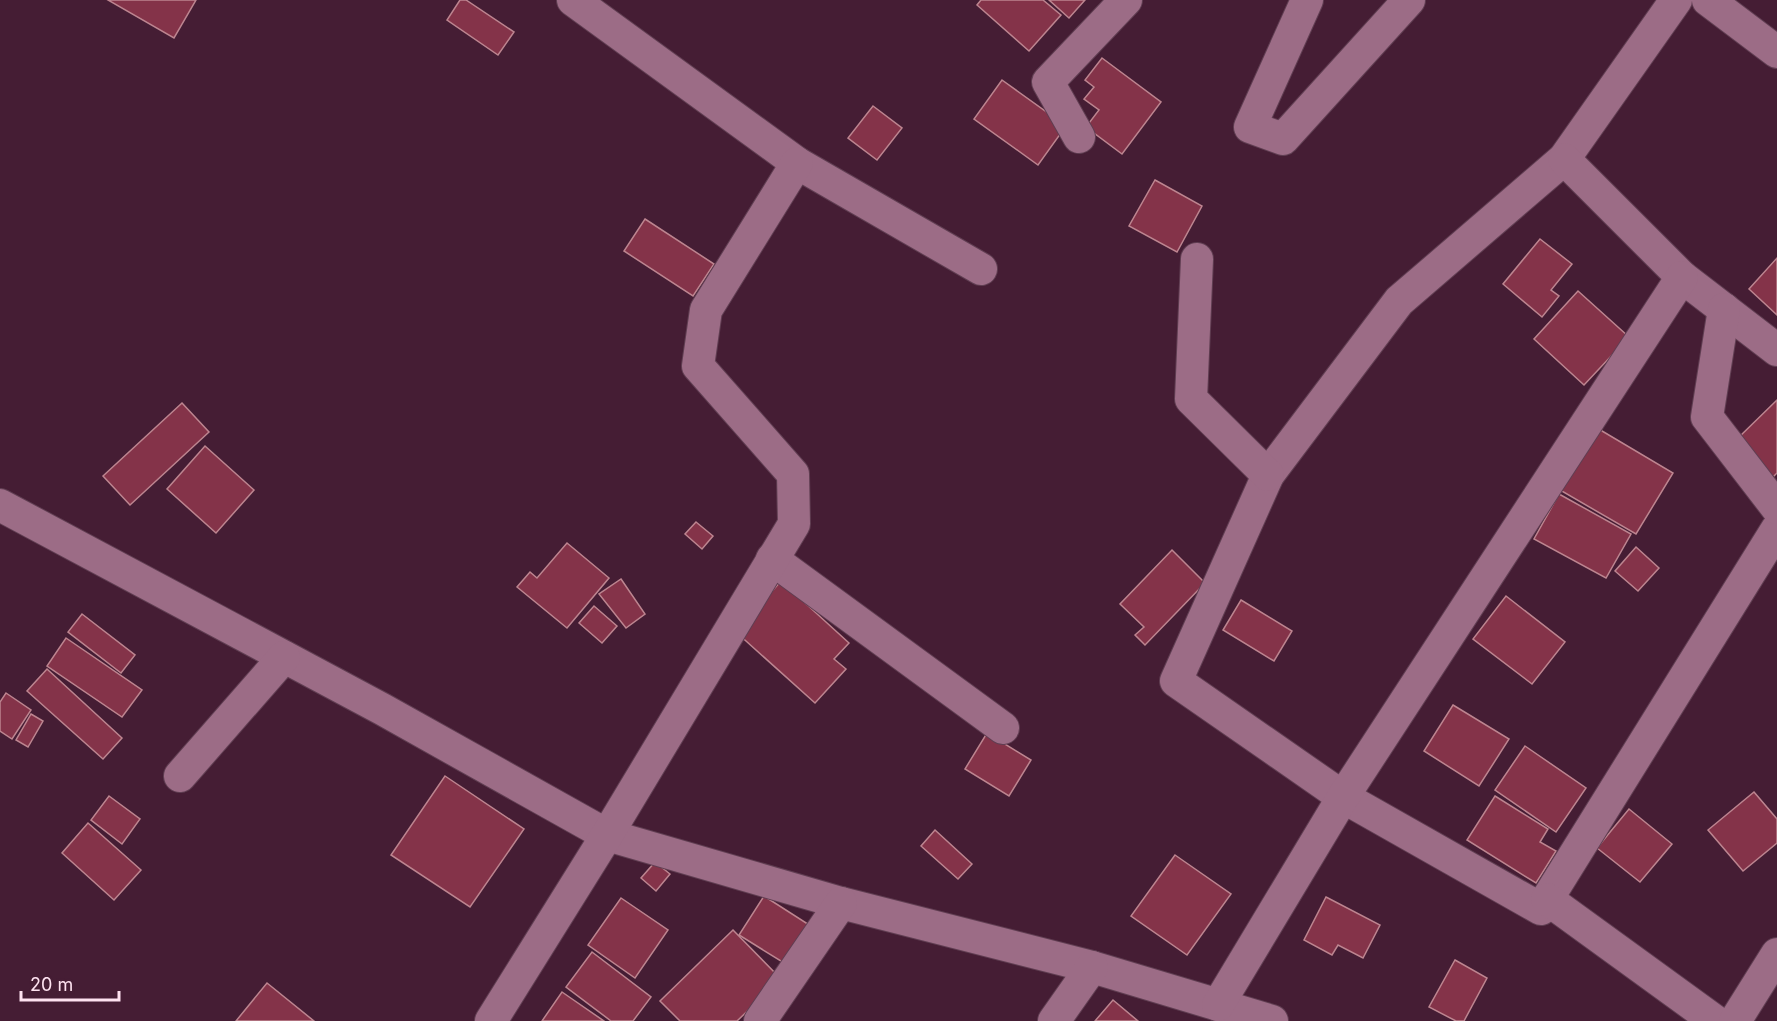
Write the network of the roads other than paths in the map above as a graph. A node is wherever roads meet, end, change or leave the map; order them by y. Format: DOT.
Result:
graph roads {
  1 [pos="573,0"];
  2 [pos="1126,0"];
  3 [pos="1306,0"];
  4 [pos="1408,0"];
  5 [pos="1676,0"];
  6 [pos="1708,0"];
  7 [pos="1777,52"];
  8 [pos="1078,137"];
  9 [pos="1564,159"];
  10 [pos="797,163"];
  11 [pos="1197,259"];
  12 [pos="981,269"];
  13 [pos="1682,277"];
  14 [pos="1724,309"];
  15 [pos="1777,350"];
  16 [pos="1268,475"];
  17 [pos="0,506"];
  18 [pos="1777,508"];
  19 [pos="1777,529"];
  20 [pos="772,559"];
  21 [pos="284,657"];
  22 [pos="1003,728"];
  23 [pos="180,776"];
  24 [pos="1343,797"];
  25 [pos="607,835"];
  26 [pos="1547,899"];
  27 [pos="841,903"];
  28 [pos="1777,954"];
  29 [pos="1092,968"];
  30 [pos="1218,1005"];
  31 [pos="491,1021"];
  32 [pos="760,1021"];
  33 [pos="1054,1021"];
  34 [pos="1272,1021"];
  35 [pos="1715,1021"];
  36 [pos="1735,1021"];
  1 -- 10 [label="street"];
  2 -- 8 [label="street"];
  3 -- 4 [label="street"];
  5 -- 9 [label="street"];
  6 -- 7 [label="street"];
  9 -- 13 [label="street"];
  9 -- 16 [label="street"];
  10 -- 12 [label="street"];
  10 -- 20 [label="street"];
  11 -- 16 [label="street"];
  13 -- 14 [label="street"];
  13 -- 24 [label="street"];
  14 -- 15 [label="street"];
  14 -- 18 [label="street"];
  16 -- 24 [label="street"];
  17 -- 21 [label="street"];
  19 -- 26 [label="street"];
  20 -- 22 [label="street"];
  20 -- 25 [label="street"];
  21 -- 23 [label="street"];
  21 -- 25 [label="street"];
  24 -- 26 [label="street"];
  24 -- 30 [label="street"];
  25 -- 27 [label="street"];
  25 -- 31 [label="street"];
  26 -- 35 [label="street"];
  27 -- 29 [label="street"];
  27 -- 32 [label="street"];
  28 -- 36 [label="street"];
  29 -- 30 [label="street"];
  29 -- 33 [label="street"];
  30 -- 34 [label="street"];
}
